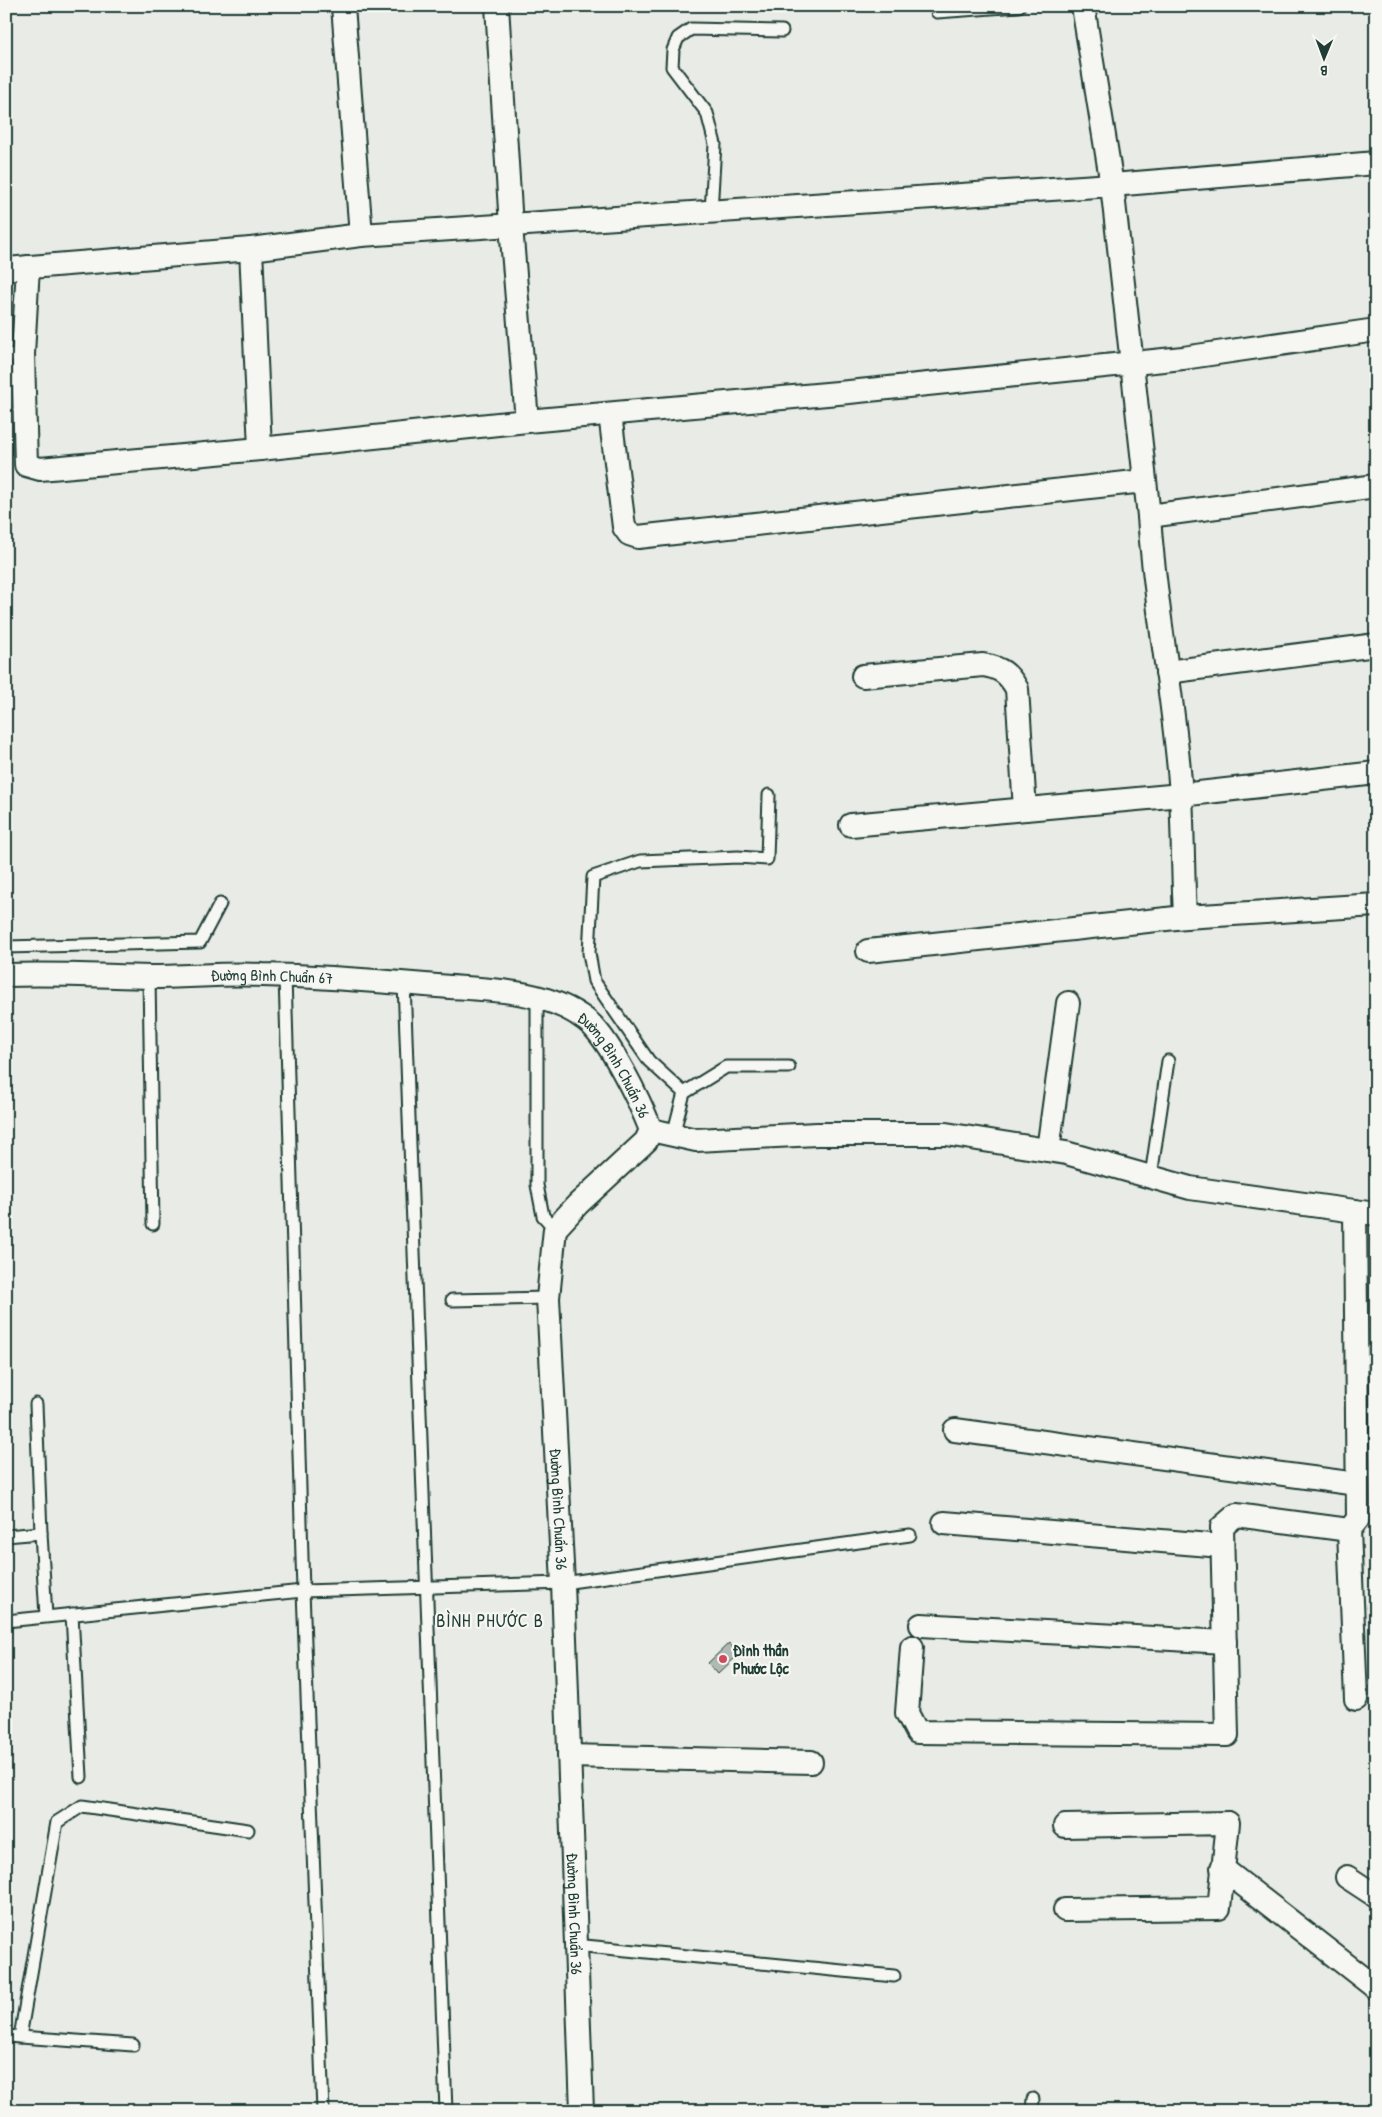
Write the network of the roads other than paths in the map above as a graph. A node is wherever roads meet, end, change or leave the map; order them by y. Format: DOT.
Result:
graph roads {
  1 [pos="342,6"];
  2 [pos="497,6"];
  3 [pos="1019,6"];
  4 [pos="1083,6"];
  5 [pos="937,12"];
  6 [pos="782,31"];
  7 [pos="1376,163"];
  8 [pos="1112,185"];
  9 [pos="712,212"];
  10 [pos="511,226"];
  11 [pos="361,235"];
  12 [pos="251,249"];
  13 [pos="28,267"];
  14 [pos="6,269"];
  15 [pos="1376,330"];
  16 [pos="14,354"];
  17 [pos="1132,362"];
  18 [pos="610,414"];
  19 [pos="527,421"];
  20 [pos="260,449"];
  21 [pos="1144,481"];
  22 [pos="1376,486"];
  23 [pos="1150,516"];
  24 [pos="1376,645"];
  25 [pos="1167,672"];
  26 [pos="863,676"];
  27 [pos="1376,772"];
  28 [pos="769,795"];
  29 [pos="1181,795"];
  30 [pos="1025,809"];
  31 [pos="851,824"];
  32 [pos="220,904"];
  33 [pos="1376,905"];
  34 [pos="1185,917"];
  35 [pos="6,947"];
  36 [pos="868,951"];
  37 [pos="6,975"];
  38 [pos="285,976"];
  39 [pos="149,977"];
  40 [pos="404,983"];
  41 [pos="537,998"];
  42 [pos="1068,1003"];
  43 [pos="1168,1061"];
  44 [pos="789,1067"];
  45 [pos="684,1093"];
  46 [pos="651,1130"];
  47 [pos="673,1135"];
  48 [pos="1048,1150"];
  49 [pos="1151,1176"];
  50 [pos="1366,1213"];
  51 [pos="153,1224"];
  52 [pos="555,1229"];
  53 [pos="548,1298"];
  54 [pos="452,1300"];
  55 [pos="36,1404"];
  56 [pos="955,1430"];
  57 [pos="1357,1484"];
  58 [pos="944,1522"];
  59 [pos="1349,1530"];
  60 [pos="41,1533"];
  61 [pos="910,1535"];
  62 [pos="6,1536"];
  63 [pos="1222,1546"];
  64 [pos="563,1583"];
  65 [pos="426,1587"];
  66 [pos="303,1591"];
  67 [pos="72,1614"];
  68 [pos="46,1616"];
  69 [pos="6,1621"];
  70 [pos="921,1625"];
  71 [pos="1225,1642"];
  72 [pos="912,1647"];
  73 [pos="1356,1699"];
  74 [pos="569,1756"];
  75 [pos="811,1762"];
  76 [pos="81,1777"];
  77 [pos="1066,1826"];
  78 [pos="248,1830"];
  79 [pos="1222,1868"];
  80 [pos="1347,1877"];
  81 [pos="1376,1896"];
  82 [pos="1065,1910"];
  83 [pos="575,1945"];
  84 [pos="894,1976"];
  85 [pos="1376,1988"];
  86 [pos="6,2036"];
  87 [pos="20,2037"];
  88 [pos="133,2046"];
  89 [pos="323,2111"];
  90 [pos="446,2111"];
  91 [pos="582,2111"];
  1 -- 11 [label="street"];
  2 -- 10 [label="street"];
  3 -- 5 [label="lane"];
  4 -- 8 [label="street"];
  6 -- 9 [label="lane"];
  7 -- 8 [label="street"];
  8 -- 9 [label="street"];
  8 -- 17 [label="street"];
  9 -- 10 [label="street"];
  10 -- 11 [label="street"];
  10 -- 19 [label="street"];
  11 -- 12 [label="street"];
  12 -- 13 [label="street"];
  12 -- 20 [label="street"];
  13 -- 14 [label="street"];
  13 -- 16 [label="street"];
  15 -- 17 [label="street"];
  16 -- 20 [label="street"];
  17 -- 18 [label="street"];
  17 -- 21 [label="street"];
  18 -- 19 [label="street"];
  18 -- 21 [label="street"];
  19 -- 20 [label="street"];
  21 -- 23 [label="street"];
  22 -- 23 [label="street"];
  23 -- 25 [label="street"];
  24 -- 25 [label="street"];
  25 -- 29 [label="street"];
  26 -- 30 [label="street"];
  27 -- 29 [label="street"];
  28 -- 45 [label="lane"];
  29 -- 30 [label="street"];
  29 -- 34 [label="street"];
  30 -- 31 [label="street"];
  32 -- 35 [label="lane"];
  33 -- 34 [label="street"];
  34 -- 36 [label="street"];
  37 -- 39 [label="street, Đường Bình Chuẩn 67"];
  38 -- 39 [label="street, Đường Bình Chuẩn 67"];
  38 -- 40 [label="street, Đường Bình Chuẩn 67"];
  38 -- 66 [label="lane"];
  39 -- 51 [label="lane"];
  40 -- 41 [label="street, Đường Bình Chuẩn 67"];
  40 -- 65 [label="lane"];
  41 -- 46 [label="street, Đường Bình Chuẩn 36"];
  41 -- 52 [label="lane"];
  42 -- 48 [label="street"];
  43 -- 49 [label="lane"];
  44 -- 45 [label="lane"];
  45 -- 47 [label="lane"];
  46 -- 47 [label="street"];
  46 -- 52 [label="street, Đường Bình Chuẩn 36"];
  47 -- 48 [label="street"];
  48 -- 49 [label="street"];
  49 -- 50 [label="street"];
  50 -- 57 [label="street"];
  52 -- 53 [label="street, Đường Bình Chuẩn 36"];
  53 -- 54 [label="lane"];
  53 -- 64 [label="street, Đường Bình Chuẩn 36"];
  55 -- 60 [label="lane"];
  56 -- 57 [label="street"];
  57 -- 59 [label="street"];
  58 -- 63 [label="street"];
  59 -- 63 [label="street"];
  59 -- 73 [label="street"];
  60 -- 62 [label="lane"];
  60 -- 68 [label="lane"];
  61 -- 64 [label="lane"];
  63 -- 71 [label="street"];
  64 -- 65 [label="lane"];
  64 -- 74 [label="street, Đường Bình Chuẩn 36"];
  65 -- 66 [label="lane"];
  65 -- 90 [label="lane"];
  66 -- 67 [label="lane"];
  66 -- 89 [label="lane"];
  67 -- 68 [label="lane"];
  67 -- 76 [label="lane"];
  68 -- 69 [label="lane"];
  70 -- 71 [label="street"];
  71 -- 72 [label="street"];
  74 -- 75 [label="street"];
  74 -- 83 [label="street, Đường Bình Chuẩn 36"];
  77 -- 79 [label="street"];
  78 -- 87 [label="lane"];
  79 -- 82 [label="street"];
  79 -- 85 [label="street"];
  80 -- 81 [label="street"];
  83 -- 84 [label="lane"];
  83 -- 91 [label="street, Đường Bình Chuẩn 36"];
  86 -- 87 [label="lane"];
  87 -- 88 [label="lane"];
}
